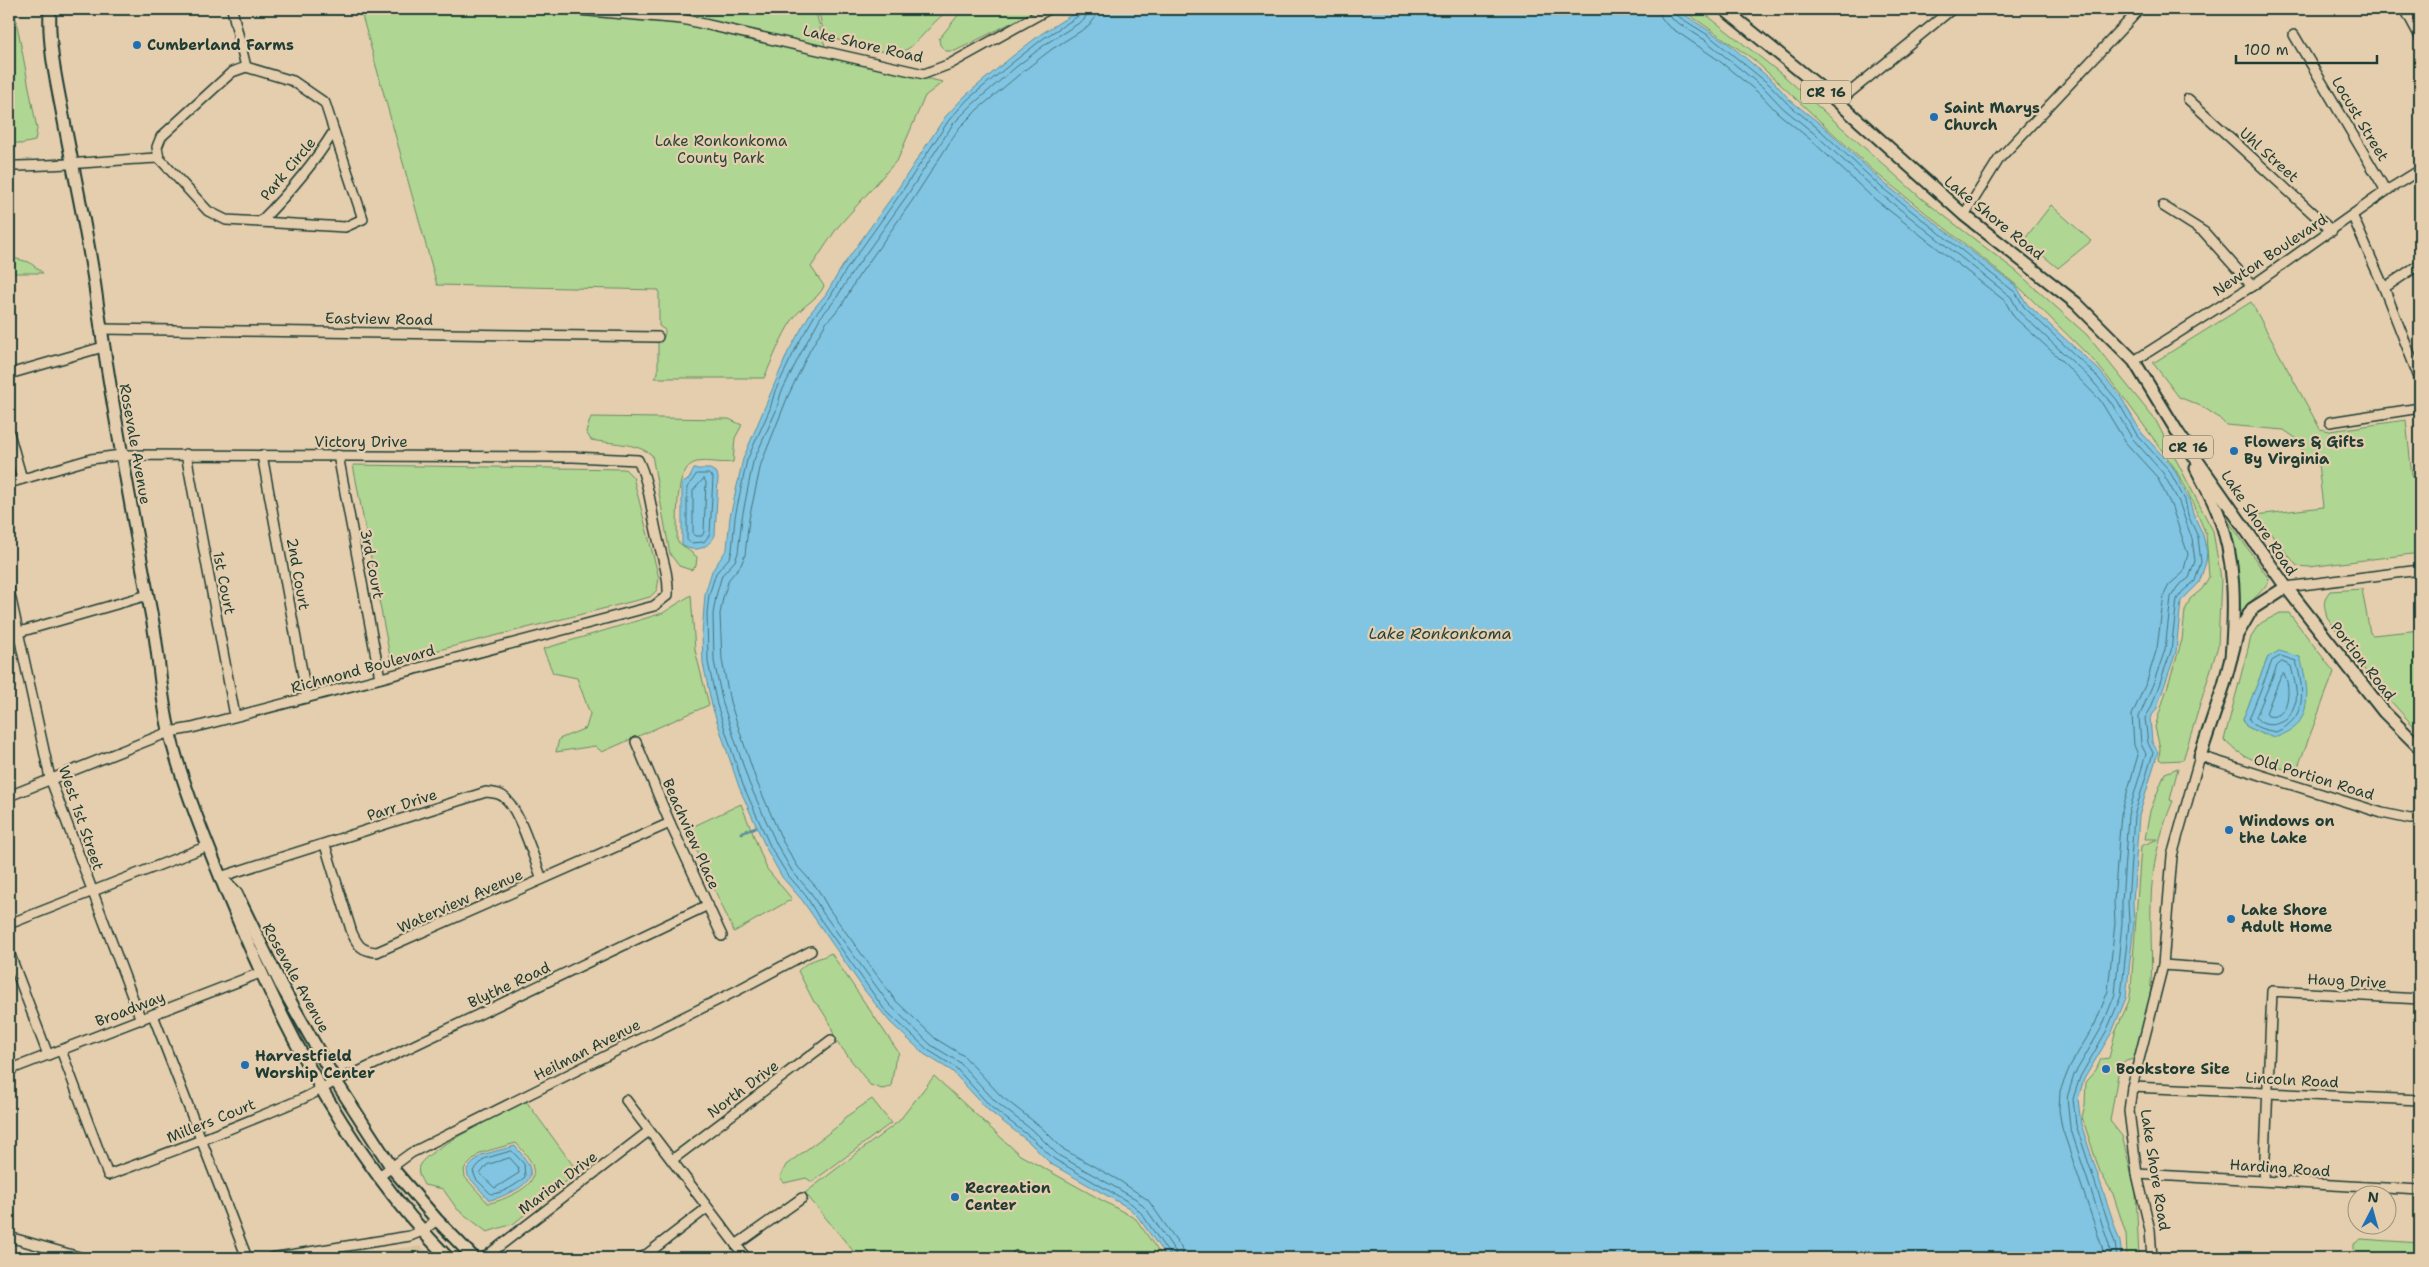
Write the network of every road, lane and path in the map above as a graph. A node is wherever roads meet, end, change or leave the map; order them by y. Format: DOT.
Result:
graph roads {
  1 [pos="50,9"];
  2 [pos="232,9"];
  3 [pos="566,9"];
  4 [pos="1049,9"];
  5 [pos="1724,9"];
  6 [pos="1952,9"];
  7 [pos="2140,9"];
  8 [pos="2406,9"];
  9 [pos="2294,35"];
  10 [pos="2420,37"];
  11 [pos="246,67"];
  12 [pos="2188,100"];
  13 [pos="1838,102"];
  14 [pos="334,131"];
  15 [pos="159,158"];
  16 [pos="72,163"];
  17 [pos="9,166"];
  18 [pos="2420,170"];
  19 [pos="2386,191"];
  20 [pos="2163,206"];
  21 [pos="1964,215"];
  22 [pos="2353,217"];
  23 [pos="260,222"];
  24 [pos="2332,231"];
  25 [pos="2420,264"];
  26 [pos="2252,286"];
  27 [pos="2384,288"];
  28 [pos="100,329"];
  29 [pos="658,337"];
  30 [pos="103,347"];
  31 [pos="2134,361"];
  32 [pos="9,374"];
  33 [pos="2420,380"];
  34 [pos="2420,408"];
  35 [pos="2330,422"];
  36 [pos="9,433"];
  37 [pos="2178,433"];
  38 [pos="186,454"];
  39 [pos="121,455"];
  40 [pos="262,455"];
  41 [pos="338,455"];
  42 [pos="22,479"];
  43 [pos="9,483"];
  44 [pos="657,536"];
  45 [pos="2420,570"];
  46 [pos="2286,587"];
  47 [pos="9,590"];
  48 [pos="148,595"];
  49 [pos="13,634"];
  50 [pos="2231,658"];
  51 [pos="380,678"];
  52 [pos="307,698"];
  53 [pos="235,716"];
  54 [pos="169,732"];
  55 [pos="636,742"];
  56 [pos="2420,748"];
  57 [pos="2200,756"];
  58 [pos="50,778"];
  59 [pos="9,796"];
  60 [pos="2420,818"];
  61 [pos="670,823"];
  62 [pos="325,845"];
  63 [pos="208,846"];
  64 [pos="220,877"];
  65 [pos="542,880"];
  66 [pos="92,892"];
  67 [pos="708,906"];
  68 [pos="9,924"];
  69 [pos="722,936"];
  70 [pos="811,951"];
  71 [pos="9,952"];
  72 [pos="2163,965"];
  73 [pos="2219,970"];
  74 [pos="260,973"];
  75 [pos="2420,999"];
  76 [pos="153,1015"];
  77 [pos="141,1020"];
  78 [pos="831,1040"];
  79 [pos="61,1050"];
  80 [pos="48,1055"];
  81 [pos="9,1070"];
  82 [pos="335,1080"];
  83 [pos="321,1087"];
  84 [pos="2132,1087"];
  85 [pos="2267,1092"];
  86 [pos="626,1100"];
  87 [pos="2420,1100"];
  88 [pos="649,1131"];
  89 [pos="201,1140"];
  90 [pos="672,1160"];
  91 [pos="392,1168"];
  92 [pos="2137,1174"];
  93 [pos="378,1177"];
  94 [pos="2264,1181"];
  95 [pos="2420,1190"];
  96 [pos="802,1198"];
  97 [pos="708,1208"];
  98 [pos="437,1220"];
  99 [pos="422,1231"];
  100 [pos="9,1237"];
  101 [pos="736,1246"];
  102 [pos="83,1258"];
  103 [pos="247,1258"];
  104 [pos="271,1258"];
  105 [pos="448,1258"];
  106 [pos="474,1258"];
  107 [pos="484,1258"];
  108 [pos="642,1258"];
  109 [pos="746,1258"];
  110 [pos="2152,1258"];
  1 -- 16 [label="main road, Rosevale Avenue"];
  2 -- 11 [label="street"];
  3 -- 4 [label="street, Lake Shore Road"];
  5 -- 13 [label="main road, Lake Shore Road / CR 16"];
  6 -- 13 [label="street"];
  7 -- 21 [label="street"];
  8 -- 10 [label="street"];
  9 -- 19 [label="street, Locust Street"];
  11 -- 14 [label="street, Park Circle"];
  11 -- 15 [label="street"];
  12 -- 24 [label="street, Uhl Street"];
  13 -- 21 [label="main road, Lake Shore Road / CR 16"];
  14 -- 23 [label="street, Park Circle"];
  14 -- 23 [label="street, Park Circle"];
  15 -- 16 [label="street"];
  15 -- 23 [label="street, Park Circle"];
  16 -- 17 [label="street"];
  16 -- 28 [label="main road, Rosevale Avenue"];
  18 -- 19 [label="street, Newton Boulevard"];
  19 -- 22 [label="street, Newton Boulevard"];
  20 -- 26 [label="street"];
  21 -- 31 [label="main road, Lake Shore Road / CR 16"];
  22 -- 24 [label="street, Newton Boulevard"];
  22 -- 27 [label="street"];
  24 -- 26 [label="street, Newton Boulevard"];
  25 -- 27 [label="street"];
  26 -- 31 [label="street, Newton Boulevard"];
  27 -- 33 [label="street"];
  28 -- 29 [label="street, Eastview Road"];
  28 -- 30 [label="main road, Rosevale Avenue"];
  30 -- 32 [label="street"];
  30 -- 39 [label="main road, Rosevale Avenue"];
  31 -- 37 [label="main road, Lake Shore Road / CR 16"];
  34 -- 35 [label="street"];
  36 -- 42 [label="street"];
  37 -- 46 [label="main road, Lake Shore Road / CR 16"];
  37 -- 50 [label="main road"];
  38 -- 39 [label="street, Victory Drive"];
  38 -- 40 [label="street, Victory Drive"];
  38 -- 53 [label="street, 1st Court"];
  39 -- 42 [label="street, Victory Drive"];
  39 -- 48 [label="main road, Rosevale Avenue"];
  40 -- 41 [label="street, Victory Drive"];
  40 -- 52 [label="street, 2nd Court"];
  41 -- 44 [label="street, Victory Drive"];
  41 -- 51 [label="street, 3rd Court"];
  42 -- 43 [label="street, Victory Drive"];
  44 -- 51 [label="street, Richmond Boulevard"];
  45 -- 46 [label="street"];
  46 -- 50 [label="main road, Lake Shore Road"];
  46 -- 56 [label="main road, Portion Road / CR 16"];
  47 -- 49 [label="street, West 1st Street"];
  48 -- 49 [label="street"];
  48 -- 54 [label="main road, Rosevale Avenue"];
  49 -- 58 [label="street, West 1st Street"];
  50 -- 57 [label="main road, Lake Shore Road"];
  51 -- 52 [label="street, Richmond Boulevard"];
  52 -- 53 [label="street, Richmond Boulevard"];
  53 -- 54 [label="street, Richmond Boulevard"];
  54 -- 58 [label="street, Richmond Boulevard"];
  54 -- 63 [label="main road, Rosevale Avenue"];
  55 -- 61 [label="street, Beachview Place"];
  57 -- 60 [label="street, Old Portion Road"];
  57 -- 72 [label="street, Lake Shore Road"];
  58 -- 59 [label="street, Richmond Boulevard"];
  58 -- 66 [label="street, West 1st Street"];
  61 -- 65 [label="street, Waterview Avenue"];
  61 -- 67 [label="street, Beachview Place"];
  62 -- 64 [label="street, Parr Drive"];
  62 -- 65 [label="street, Parr Drive"];
  62 -- 65 [label="street, Waterview Avenue"];
  63 -- 64 [label="main road, Rosevale Avenue"];
  63 -- 66 [label="street"];
  64 -- 74 [label="main road, Rosevale Avenue"];
  64 -- 82 [label="main road, Rosevale Avenue"];
  66 -- 68 [label="street"];
  66 -- 77 [label="street, West 1st Street"];
  67 -- 69 [label="street, Beachview Place"];
  67 -- 82 [label="street, Blythe Road"];
  70 -- 91 [label="street, Heilman Avenue"];
  71 -- 80 [label="street"];
  72 -- 73 [label="street"];
  72 -- 84 [label="street, Lake Shore Road"];
  74 -- 76 [label="street, Broadway"];
  74 -- 83 [label="main road, Rosevale Avenue"];
  75 -- 85 [label="street, Haug Drive"];
  76 -- 77 [label="street, Broadway"];
  76 -- 89 [label="street"];
  77 -- 79 [label="street, Broadway"];
  78 -- 90 [label="street, North Drive"];
  79 -- 80 [label="street, Broadway"];
  79 -- 89 [label="street, Millers Court"];
  80 -- 81 [label="street, Broadway"];
  82 -- 83 [label="street, Blythe Road"];
  82 -- 91 [label="main road, Rosevale Avenue"];
  83 -- 89 [label="street, Millers Court"];
  83 -- 93 [label="main road, Rosevale Avenue"];
  84 -- 85 [label="street, Lincoln Road"];
  84 -- 92 [label="street, Lake Shore Road"];
  85 -- 87 [label="street, Lincoln Road"];
  85 -- 94 [label="street"];
  86 -- 88 [label="street"];
  88 -- 90 [label="street"];
  88 -- 107 [label="street, Marion Drive"];
  89 -- 103 [label="street"];
  90 -- 97 [label="street"];
  91 -- 93 [label="street, Heilman Avenue"];
  91 -- 98 [label="main road, Rosevale Avenue"];
  92 -- 94 [label="street, Harding Road"];
  92 -- 110 [label="street, Lake Shore Road"];
  93 -- 99 [label="main road, Rosevale Avenue"];
  94 -- 95 [label="street, Harding Road"];
  96 -- 101 [label="street"];
  97 -- 101 [label="street"];
  97 -- 108 [label="street"];
  98 -- 99 [label="street"];
  98 -- 106 [label="main road, Rosevale Avenue"];
  99 -- 104 [label="street"];
  99 -- 105 [label="main road, Rosevale Avenue"];
  100 -- 102 [label="street"];
  101 -- 109 [label="street"];
}
